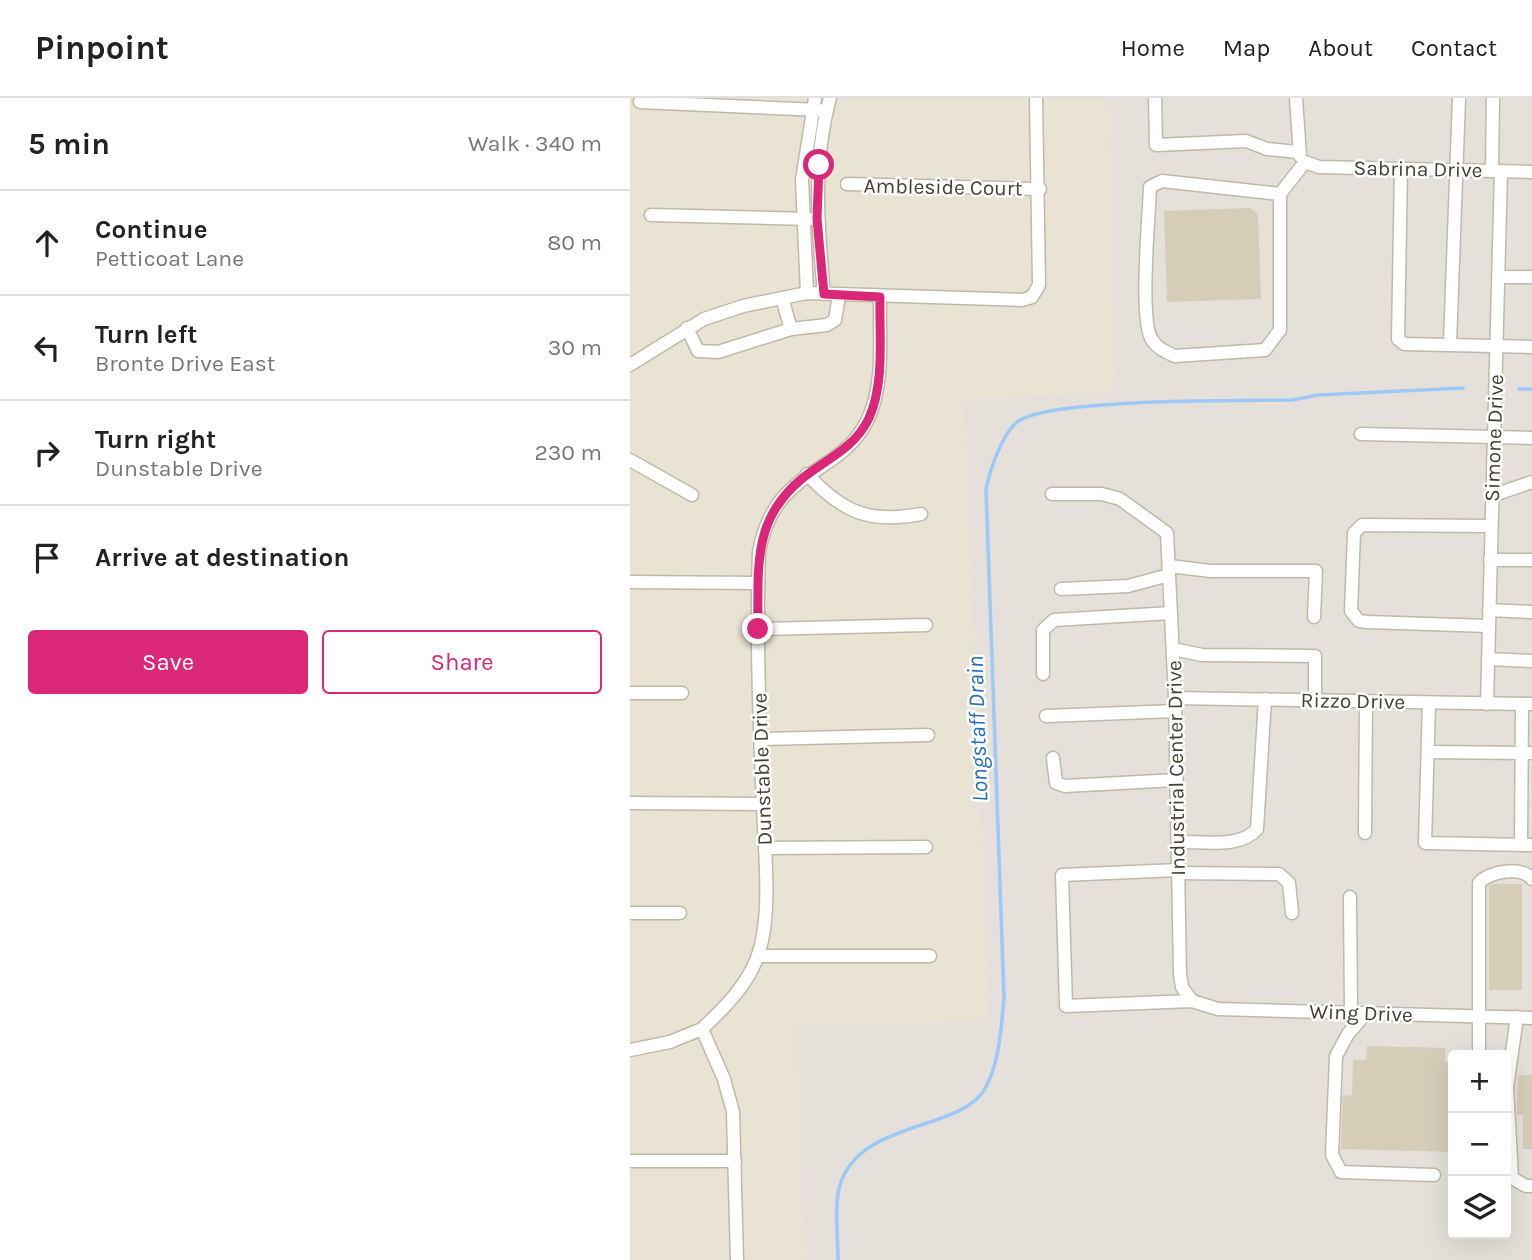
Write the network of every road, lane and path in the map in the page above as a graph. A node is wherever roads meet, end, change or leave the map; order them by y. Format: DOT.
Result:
graph roads {
  1 [pos="1036,98"];
  2 [pos="1155,98"];
  3 [pos="1296,98"];
  4 [pos="1459,98"];
  5 [pos="1493,98"];
  6 [pos="640,102"];
  7 [pos="813,104"];
  8 [pos="829,104"];
  9 [pos="1302,157"];
  10 [pos="1401,169"];
  11 [pos="1457,170"];
  12 [pos="1497,171"];
  13 [pos="1532,172"];
  14 [pos="847,184"];
  15 [pos="1040,189"];
  16 [pos="1280,194"];
  17 [pos="651,215"];
  18 [pos="802,219"];
  19 [pos="817,219"];
  20 [pos="1499,277"];
  21 [pos="1532,277"];
  22 [pos="807,293"];
  23 [pos="824,294"];
  24 [pos="839,295"];
  25 [pos="880,297"];
  26 [pos="782,298"];
  27 [pos="687,328"];
  28 [pos="791,329"];
  29 [pos="1450,343"];
  30 [pos="1497,345"];
  31 [pos="1532,347"];
  32 [pos="630,365"];
  33 [pos="1361,434"];
  34 [pos="1495,437"];
  35 [pos="1532,438"];
  36 [pos="630,460"];
  37 [pos="807,474"];
  38 [pos="1532,482"];
  39 [pos="1052,494"];
  40 [pos="692,495"];
  41 [pos="1491,496"];
  42 [pos="921,514"];
  43 [pos="1490,526"];
  44 [pos="1490,560"];
  45 [pos="1532,560"];
  46 [pos="1169,570"];
  47 [pos="630,582"];
  48 [pos="758,583"];
  49 [pos="1061,589"];
  50 [pos="1489,610"];
  51 [pos="1532,612"];
  52 [pos="1171,613"];
  53 [pos="1314,617"];
  54 [pos="926,625"];
  55 [pos="1488,625"];
  56 [pos="758,629"];
  57 [pos="1172,649"];
  58 [pos="1488,659"];
  59 [pos="1532,661"];
  60 [pos="1043,674"];
  61 [pos="630,693"];
  62 [pos="682,693"];
  63 [pos="1175,698"];
  64 [pos="1265,699"];
  65 [pos="1315,700"];
  66 [pos="1366,701"];
  67 [pos="1429,703"];
  68 [pos="1487,704"];
  69 [pos="1527,704"];
  70 [pos="1175,711"];
  71 [pos="1046,716"];
  72 [pos="928,735"];
  73 [pos="761,739"];
  74 [pos="1428,752"];
  75 [pos="1527,753"];
  76 [pos="1053,758"];
  77 [pos="1177,780"];
  78 [pos="630,803"];
  79 [pos="763,804"];
  80 [pos="1365,832"];
  81 [pos="1178,842"];
  82 [pos="1527,845"];
  83 [pos="926,847"];
  84 [pos="765,848"];
  85 [pos="1178,872"];
  86 [pos="1532,879"];
  87 [pos="1350,897"];
  88 [pos="630,913"];
  89 [pos="680,913"];
  90 [pos="1292,914"];
  91 [pos="758,956"];
  92 [pos="930,956"];
  93 [pos="1192,1001"];
  94 [pos="1532,1008"];
  95 [pos="1352,1013"];
  96 [pos="1366,1013"];
  97 [pos="1479,1016"];
  98 [pos="1517,1017"];
  99 [pos="1532,1018"];
  100 [pos="702,1029"];
  101 [pos="630,1049"];
  102 [pos="1479,1050"];
  103 [pos="630,1161"];
  104 [pos="735,1161"];
  105 [pos="1434,1175"];
  106 [pos="1532,1186"];
  107 [pos="737,1260"];
  1 -- 15 [label="street"];
  2 -- 9 [label="street, Sabrina Drive"];
  3 -- 9 [label="street"];
  4 -- 11 [label="street"];
  5 -- 12 [label="street, Simone Drive"];
  6 -- 7 [label="street"];
  7 -- 8 [label="street"];
  7 -- 18 [label="street"];
  8 -- 19 [label="street"];
  9 -- 10 [label="street, Sabrina Drive"];
  9 -- 16 [label="street"];
  10 -- 11 [label="street, Sabrina Drive"];
  10 -- 29 [label="street"];
  11 -- 12 [label="street, Sabrina Drive"];
  11 -- 29 [label="street"];
  12 -- 13 [label="street, Sabrina Drive"];
  12 -- 20 [label="street, Simone Drive"];
  14 -- 15 [label="street, Ambleside Court"];
  15 -- 25 [label="street"];
  16 -- 16 [label="street"];
  17 -- 18 [label="street"];
  18 -- 19 [label="street"];
  18 -- 22 [label="street"];
  19 -- 23 [label="street"];
  20 -- 21 [label="street"];
  20 -- 30 [label="street, Simone Drive"];
  22 -- 23 [label="street"];
  22 -- 26 [label="street"];
  23 -- 24 [label="street"];
  24 -- 25 [label="street"];
  24 -- 28 [label="street"];
  25 -- 37 [label="street, Dunstable Drive"];
  26 -- 27 [label="street"];
  26 -- 28 [label="street"];
  27 -- 28 [label="street"];
  27 -- 32 [label="street"];
  29 -- 30 [label="street"];
  30 -- 31 [label="street"];
  30 -- 34 [label="street, Simone Drive"];
  33 -- 34 [label="street"];
  34 -- 35 [label="street"];
  34 -- 41 [label="street, Simone Drive"];
  36 -- 40 [label="street"];
  37 -- 42 [label="street"];
  37 -- 48 [label="street, Dunstable Drive"];
  38 -- 41 [label="street"];
  39 -- 46 [label="street, Industrial Center Drive"];
  41 -- 43 [label="street, Simone Drive"];
  43 -- 44 [label="street, Simone Drive"];
  43 -- 55 [label="street"];
  44 -- 45 [label="street"];
  44 -- 50 [label="street, Simone Drive"];
  46 -- 49 [label="street"];
  46 -- 52 [label="street, Industrial Center Drive"];
  46 -- 53 [label="street"];
  47 -- 48 [label="street"];
  48 -- 56 [label="street, Dunstable Drive"];
  50 -- 51 [label="street"];
  50 -- 55 [label="street, Simone Drive"];
  52 -- 57 [label="street, Industrial Center Drive"];
  52 -- 60 [label="street"];
  54 -- 56 [label="street"];
  55 -- 58 [label="street, Simone Drive"];
  56 -- 73 [label="street, Dunstable Drive"];
  57 -- 63 [label="street, Industrial Center Drive"];
  57 -- 65 [label="street"];
  58 -- 59 [label="street"];
  58 -- 68 [label="street, Simone Drive"];
  61 -- 62 [label="street"];
  63 -- 64 [label="street, Rizzo Drive"];
  63 -- 70 [label="street, Industrial Center Drive"];
  64 -- 65 [label="street, Rizzo Drive"];
  64 -- 81 [label="street"];
  65 -- 66 [label="street, Rizzo Drive"];
  66 -- 67 [label="street, Rizzo Drive"];
  66 -- 80 [label="street"];
  67 -- 68 [label="street, Rizzo Drive"];
  67 -- 74 [label="street"];
  68 -- 69 [label="street, Rizzo Drive"];
  69 -- 75 [label="street"];
  70 -- 71 [label="street"];
  70 -- 77 [label="street, Industrial Center Drive"];
  72 -- 73 [label="street"];
  73 -- 79 [label="street, Dunstable Drive"];
  74 -- 75 [label="street"];
  74 -- 82 [label="street"];
  75 -- 82 [label="street"];
  76 -- 77 [label="street"];
  77 -- 81 [label="street, Industrial Center Drive"];
  78 -- 79 [label="street"];
  79 -- 84 [label="street, Dunstable Drive"];
  81 -- 85 [label="street, Industrial Center Drive"];
  83 -- 84 [label="street"];
  84 -- 91 [label="street, Dunstable Drive"];
  85 -- 90 [label="street"];
  85 -- 93 [label="street, Industrial Center Drive"];
  85 -- 93 [label="street, Wing Drive"];
  86 -- 97 [label="street"];
  87 -- 95 [label="street"];
  88 -- 89 [label="street"];
  91 -- 92 [label="street"];
  91 -- 100 [label="street, Dunstable Drive"];
  93 -- 95 [label="street, Wing Drive"];
  94 -- 99 [label="street"];
  95 -- 96 [label="street, Wing Drive"];
  96 -- 97 [label="street, Wing Drive"];
  96 -- 105 [label="street"];
  97 -- 98 [label="street, Wing Drive"];
  97 -- 102 [label="street"];
  98 -- 99 [label="street, Wing Drive"];
  98 -- 106 [label="street"];
  100 -- 101 [label="street"];
  100 -- 104 [label="street"];
  103 -- 104 [label="street"];
  104 -- 107 [label="street"];
}
